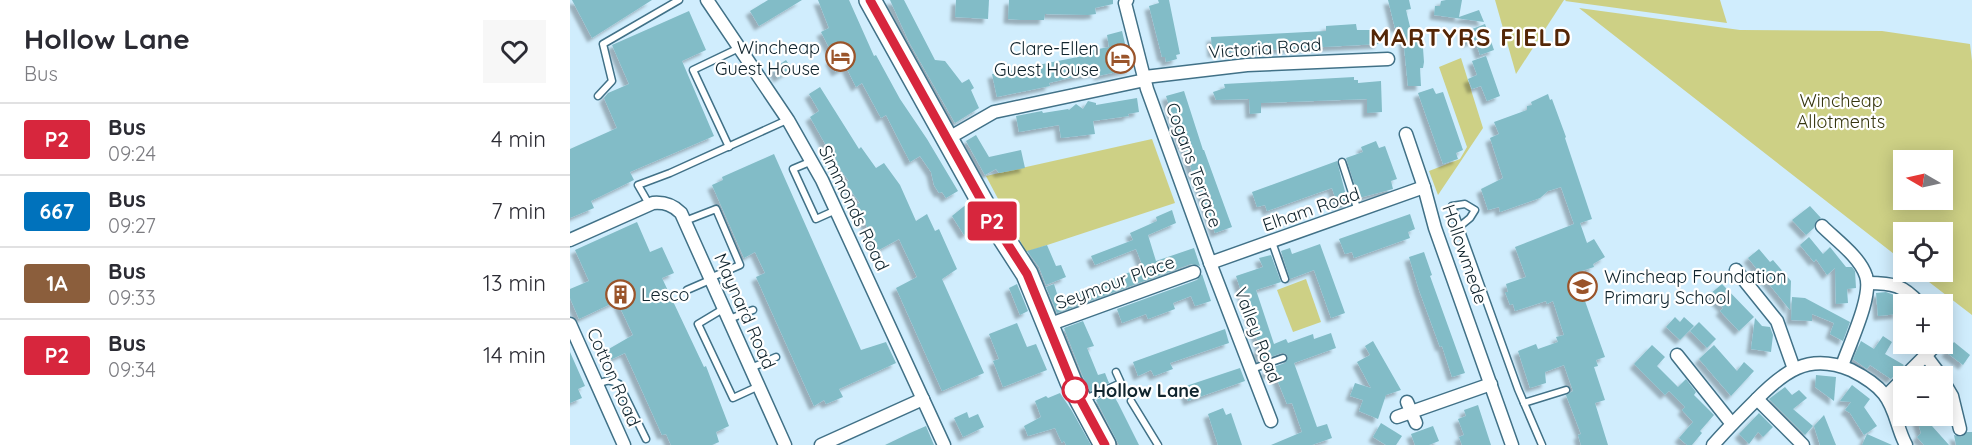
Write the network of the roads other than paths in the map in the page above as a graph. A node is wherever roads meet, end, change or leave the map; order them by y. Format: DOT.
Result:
graph roads {
  1 [pos="679,0"];
  2 [pos="707,0"];
  3 [pos="870,0"];
  4 [pos="1127,0"];
  5 [pos="740,48"];
  6 [pos="1388,59"];
  7 [pos="1145,78"];
  8 [pos="598,96"];
  9 [pos="788,120"];
  10 [pos="1406,134"];
  11 [pos="947,139"];
  12 [pos="729,147"];
  13 [pos="812,161"];
  14 [pos="1342,162"];
  15 [pos="1424,187"];
  16 [pos="649,204"];
  17 [pos="837,210"];
  18 [pos="1359,211"];
  19 [pos="685,222"];
  20 [pos="1459,226"];
  21 [pos="1822,226"];
  22 [pos="570,240"];
  23 [pos="1272,242"];
  24 [pos="1210,263"];
  25 [pos="1736,270"];
  26 [pos="1194,272"];
  27 [pos="710,278"];
  28 [pos="1285,279"];
  29 [pos="1868,283"];
  30 [pos="687,290"];
  31 [pos="1909,294"];
  32 [pos="753,310"];
  33 [pos="726,314"];
  34 [pos="570,324"];
  35 [pos="1048,325"];
  36 [pos="1677,355"];
  37 [pos="1926,356"];
  38 [pos="776,357"];
  39 [pos="1283,358"];
  40 [pos="1842,366"];
  41 [pos="1916,366"];
  42 [pos="1933,366"];
  43 [pos="750,368"];
  44 [pos="1252,369"];
  45 [pos="1794,369"];
  46 [pos="1116,372"];
  47 [pos="1491,384"];
  48 [pos="597,385"];
  49 [pos="759,386"];
  50 [pos="1893,389"];
  51 [pos="1566,390"];
  52 [pos="1886,396"];
  53 [pos="923,399"];
  54 [pos="1757,399"];
  55 [pos="1953,400"];
  56 [pos="1080,401"];
  57 [pos="1131,401"];
  58 [pos="1524,403"];
  59 [pos="1893,412"];
  60 [pos="1397,417"];
  61 [pos="1271,420"];
  62 [pos="1731,424"];
  63 [pos="1894,426"];
  64 [pos="1899,426"];
  65 [pos="1960,429"];
  66 [pos="646,439"];
  67 [pos="1102,444"];
  68 [pos="624,445"];
  69 [pos="785,445"];
  70 [pos="821,445"];
  71 [pos="944,445"];
  72 [pos="1158,445"];
  73 [pos="1512,445"];
  74 [pos="1542,445"];
  75 [pos="1713,445"];
  76 [pos="1803,445"];
  77 [pos="1896,445"];
  78 [pos="1906,445"];
  1 -- 8 [label="lane"];
  2 -- 5 [label="street, Simmonds Road"];
  3 -- 11 [label="highway"];
  4 -- 7 [label="street, Cogans Terrace"];
  5 -- 9 [label="street, Simmonds Road"];
  5 -- 12 [label="lane"];
  6 -- 7 [label="street, Victoria Road"];
  7 -- 11 [label="street, Victoria Road"];
  7 -- 24 [label="street, Cogans Terrace"];
  9 -- 12 [label="lane"];
  9 -- 13 [label="street, Simmonds Road"];
  10 -- 15 [label="street, Hollowmede"];
  11 -- 35 [label="highway"];
  12 -- 16 [label="lane"];
  13 -- 17 [label="street, Simmonds Road"];
  13 -- 17 [label="lane"];
  14 -- 18 [label="lane"];
  15 -- 18 [label="street, Elham Road"];
  15 -- 47 [label="street, Hollowmede"];
  16 -- 19 [label="street, Maynard Road"];
  16 -- 22 [label="street"];
  17 -- 53 [label="street, Simmonds Road"];
  18 -- 23 [label="street, Elham Road"];
  19 -- 27 [label="street, Maynard Road"];
  19 -- 27 [label="lane"];
  20 -- 58 [label="lane"];
  21 -- 29 [label="street"];
  23 -- 24 [label="street, Elham Road"];
  23 -- 28 [label="lane"];
  24 -- 44 [label="street, Valley Road"];
  25 -- 45 [label="street"];
  26 -- 35 [label="street, Seymour Place"];
  27 -- 30 [label="lane"];
  27 -- 33 [label="street, Maynard Road"];
  29 -- 31 [label="street"];
  29 -- 40 [label="street"];
  32 -- 33 [label="lane"];
  33 -- 43 [label="street, Maynard Road"];
  33 -- 49 [label="lane"];
  34 -- 48 [label="street, Cotton Road"];
  35 -- 56 [label="highway"];
  36 -- 62 [label="street"];
  37 -- 41 [label="street"];
  37 -- 42 [label="street"];
  38 -- 43 [label="lane"];
  39 -- 44 [label="lane"];
  40 -- 45 [label="street"];
  40 -- 52 [label="street"];
  43 -- 49 [label="street, Maynard Road"];
  44 -- 61 [label="street, Valley Road"];
  45 -- 54 [label="street"];
  46 -- 56 [label="lane"];
  47 -- 60 [label="street"];
  47 -- 73 [label="street, Hollowmede"];
  48 -- 66 [label="lane"];
  48 -- 68 [label="street, Cotton Road"];
  49 -- 69 [label="street, Maynard Road"];
  50 -- 52 [label="street"];
  51 -- 58 [label="lane"];
  52 -- 59 [label="street"];
  53 -- 70 [label="street"];
  53 -- 71 [label="street, Simmonds Road"];
  54 -- 62 [label="street"];
  54 -- 76 [label="street"];
  55 -- 65 [label="street"];
  56 -- 67 [label="highway"];
  57 -- 72 [label="lane"];
  58 -- 74 [label="lane"];
  62 -- 75 [label="street"];
  63 -- 77 [label="street"];
  64 -- 78 [label="street"];
}
